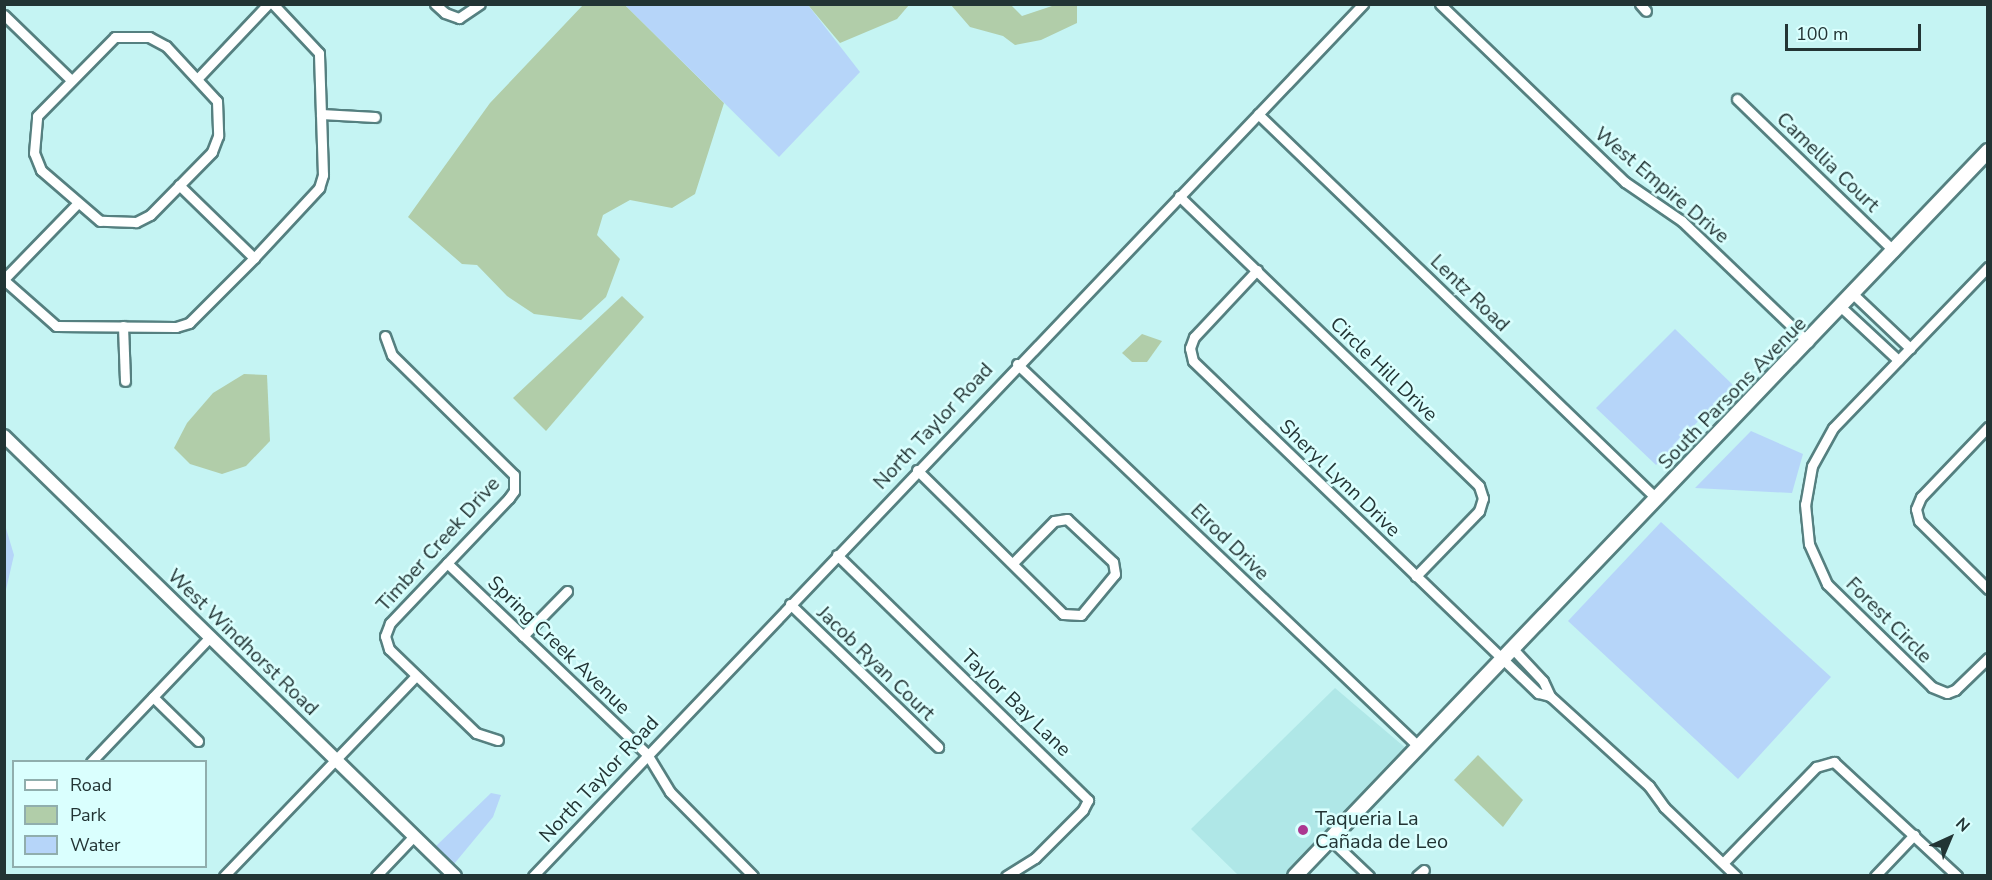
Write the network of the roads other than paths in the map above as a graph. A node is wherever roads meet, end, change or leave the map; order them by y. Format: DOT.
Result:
graph roads {
  1 [pos="271,4"];
  2 [pos="435,4"];
  3 [pos="480,4"];
  4 [pos="1363,4"];
  5 [pos="1440,4"];
  6 [pos="4,15"];
  7 [pos="198,78"];
  8 [pos="70,79"];
  9 [pos="1737,99"];
  10 [pos="321,114"];
  11 [pos="1258,114"];
  12 [pos="375,117"];
  13 [pos="1988,151"];
  14 [pos="179,185"];
  15 [pos="1179,196"];
  16 [pos="76,204"];
  17 [pos="1894,251"];
  18 [pos="254,258"];
  19 [pos="1988,267"];
  20 [pos="1257,270"];
  21 [pos="4,279"];
  22 [pos="1853,294"];
  23 [pos="1841,307"];
  24 [pos="123,326"];
  25 [pos="385,336"];
  26 [pos="1808,342"];
  27 [pos="1910,348"];
  28 [pos="1898,360"];
  29 [pos="1017,364"];
  30 [pos="125,381"];
  31 [pos="1988,427"];
  32 [pos="4,436"];
  33 [pos="916,470"];
  34 [pos="1657,499"];
  35 [pos="837,555"];
  36 [pos="447,563"];
  37 [pos="1013,563"];
  38 [pos="1416,576"];
  39 [pos="1988,589"];
  40 [pos="567,591"];
  41 [pos="790,604"];
  42 [pos="523,636"];
  43 [pos="210,637"];
  44 [pos="1507,654"];
  45 [pos="1988,658"];
  46 [pos="416,676"];
  47 [pos="1550,696"];
  48 [pos="153,697"];
  49 [pos="498,740"];
  50 [pos="198,741"];
  51 [pos="1418,746"];
  52 [pos="938,747"];
  53 [pos="647,754"];
  54 [pos="92,760"];
  55 [pos="336,760"];
  56 [pos="414,836"];
  57 [pos="1914,836"];
  58 [pos="1330,839"];
  59 [pos="1723,863"];
  60 [pos="224,876"];
  61 [pos="376,876"];
  62 [pos="455,876"];
  63 [pos="533,876"];
  64 [pos="753,876"];
  65 [pos="1006,876"];
  66 [pos="1295,876"];
  67 [pos="1369,876"];
  68 [pos="1736,876"];
  69 [pos="1875,876"];
  70 [pos="1957,876"];
  1 -- 7 [label="street"];
  1 -- 10 [label="street"];
  2 -- 3 [label="street"];
  4 -- 11 [label="street, North Taylor Road"];
  5 -- 26 [label="street, West Empire Drive"];
  6 -- 8 [label="street"];
  7 -- 8 [label="street"];
  7 -- 14 [label="street"];
  8 -- 16 [label="street"];
  9 -- 17 [label="street, Camellia Court"];
  10 -- 12 [label="street"];
  10 -- 18 [label="street"];
  11 -- 15 [label="street, North Taylor Road"];
  11 -- 34 [label="street, Lentz Road"];
  13 -- 17 [label="main road, South Parsons Avenue"];
  14 -- 16 [label="street"];
  14 -- 18 [label="street"];
  15 -- 20 [label="street, Circle Hill Drive"];
  15 -- 29 [label="street, North Taylor Road"];
  16 -- 21 [label="street"];
  17 -- 22 [label="main road, South Parsons Avenue"];
  18 -- 24 [label="street"];
  19 -- 27 [label="street, Forest Circle"];
  20 -- 38 [label="street, Sheryl Lynn Drive"];
  20 -- 38 [label="street, Circle Hill Drive"];
  21 -- 24 [label="street"];
  22 -- 23 [label="main road, South Parsons Avenue"];
  22 -- 27 [label="street"];
  23 -- 26 [label="main road, South Parsons Avenue"];
  23 -- 28 [label="street"];
  24 -- 30 [label="street"];
  25 -- 36 [label="street, Timber Creek Drive"];
  26 -- 34 [label="main road, South Parsons Avenue"];
  27 -- 28 [label="street, Forest Circle"];
  28 -- 45 [label="street, Forest Circle"];
  29 -- 33 [label="street, North Taylor Road"];
  29 -- 51 [label="street, Elrod Drive"];
  31 -- 39 [label="street"];
  32 -- 43 [label="street, West Windhorst Road"];
  33 -- 35 [label="street, North Taylor Road"];
  33 -- 37 [label="street"];
  34 -- 44 [label="main road, South Parsons Avenue"];
  35 -- 41 [label="street, North Taylor Road"];
  35 -- 65 [label="street, Taylor Bay Lane"];
  36 -- 42 [label="street, Spring Creek Avenue"];
  36 -- 46 [label="street, Timber Creek Drive"];
  37 -- 37 [label="street"];
  38 -- 44 [label="street, Sheryl Lynn Drive"];
  40 -- 42 [label="street"];
  41 -- 52 [label="street, Jacob Ryan Court"];
  41 -- 53 [label="street, North Taylor Road"];
  42 -- 53 [label="street, Spring Creek Avenue"];
  43 -- 48 [label="street"];
  43 -- 55 [label="street, West Windhorst Road"];
  44 -- 47 [label="street, Sheryl Lynn Drive"];
  44 -- 47 [label="street, Sheryl Lynn Drive"];
  44 -- 51 [label="main road, South Parsons Avenue"];
  46 -- 49 [label="street, Timber Creek Drive"];
  46 -- 55 [label="street"];
  47 -- 59 [label="street, Sheryl Lynn Drive"];
  48 -- 50 [label="street"];
  48 -- 54 [label="street"];
  51 -- 58 [label="main road, South Parsons Avenue"];
  53 -- 63 [label="street, North Taylor Road"];
  53 -- 64 [label="street, Spring Creek Avenue"];
  55 -- 56 [label="street, West Windhorst Road"];
  55 -- 60 [label="street"];
  56 -- 61 [label="street"];
  56 -- 62 [label="street, West Windhorst Road"];
  57 -- 59 [label="street"];
  57 -- 69 [label="street"];
  57 -- 70 [label="street"];
  58 -- 66 [label="main road, South Parsons Avenue"];
  58 -- 67 [label="street"];
  59 -- 68 [label="street, Sheryl Lynn Drive"];
}
